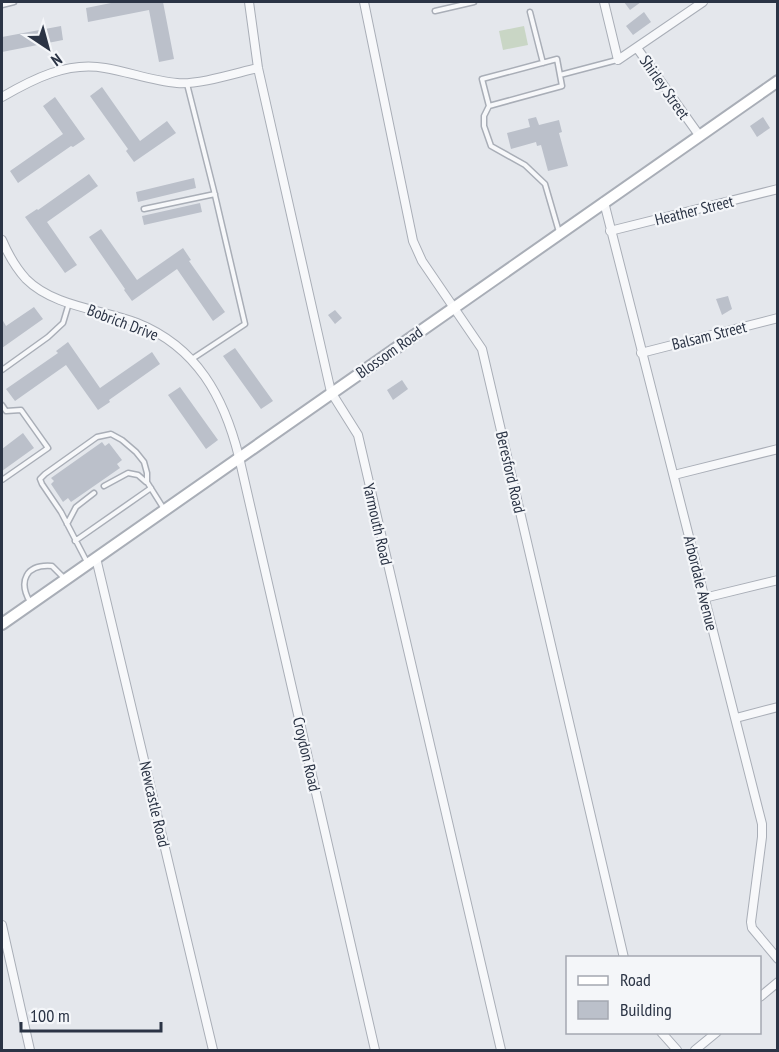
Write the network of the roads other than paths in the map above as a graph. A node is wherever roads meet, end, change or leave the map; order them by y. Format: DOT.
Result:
graph roads {
  1 [pos="14,2"];
  2 [pos="249,2"];
  3 [pos="364,2"];
  4 [pos="474,2"];
  5 [pos="604,2"];
  6 [pos="703,2"];
  7 [pos="2,5"];
  8 [pos="435,11"];
  9 [pos="531,12"];
  10 [pos="637,48"];
  11 [pos="618,60"];
  12 [pos="543,63"];
  13 [pos="258,68"];
  14 [pos="560,75"];
  15 [pos="777,81"];
  16 [pos="186,83"];
  17 [pos="2,97"];
  18 [pos="489,106"];
  19 [pos="699,135"];
  20 [pos="777,189"];
  21 [pos="215,194"];
  22 [pos="604,202"];
  23 [pos="144,209"];
  24 [pos="610,231"];
  25 [pos="560,232"];
  26 [pos="2,240"];
  27 [pos="69,302"];
  28 [pos="453,307"];
  29 [pos="777,318"];
  30 [pos="641,353"];
  31 [pos="191,360"];
  32 [pos="2,370"];
  33 [pos="331,392"];
  34 [pos="2,405"];
  35 [pos="777,449"];
  36 [pos="239,457"];
  37 [pos="674,475"];
  38 [pos="2,480"];
  39 [pos="147,482"];
  40 [pos="104,486"];
  41 [pos="151,488"];
  42 [pos="94,493"];
  43 [pos="165,510"];
  44 [pos="67,524"];
  45 [pos="75,541"];
  46 [pos="92,561"];
  47 [pos="65,580"];
  48 [pos="777,580"];
  49 [pos="704,598"];
  50 [pos="31,604"];
  51 [pos="2,623"];
  52 [pos="777,707"];
  53 [pos="736,718"];
  54 [pos="2,925"];
  55 [pos="624,956"];
  56 [pos="777,959"];
  57 [pos="777,982"];
  58 [pos="761,995"];
  59 [pos="663,1034"];
  60 [pos="715,1034"];
  61 [pos="30,1050"];
  62 [pos="213,1050"];
  63 [pos="375,1050"];
  64 [pos="501,1050"];
  65 [pos="677,1050"];
  66 [pos="695,1050"];
  1 -- 7 [label="lane"];
  2 -- 13 [label="street, Yarmouth Road"];
  3 -- 28 [label="street, Beresford Road"];
  4 -- 8 [label="lane"];
  5 -- 11 [label="street, Shirley Street"];
  6 -- 10 [label="street"];
  9 -- 12 [label="lane"];
  10 -- 11 [label="street, Shirley Street"];
  10 -- 19 [label="street, Shirley Street"];
  11 -- 14 [label="lane"];
  12 -- 14 [label="lane"];
  12 -- 18 [label="lane"];
  13 -- 16 [label="street"];
  13 -- 33 [label="street, Yarmouth Road"];
  14 -- 18 [label="lane"];
  15 -- 19 [label="street, Blossom Road"];
  16 -- 17 [label="street"];
  16 -- 21 [label="lane"];
  18 -- 25 [label="lane"];
  19 -- 22 [label="street, Blossom Road"];
  20 -- 24 [label="street, Heather Street"];
  21 -- 23 [label="lane"];
  21 -- 31 [label="lane"];
  22 -- 24 [label="street, Arbordale Avenue"];
  22 -- 25 [label="street, Blossom Road"];
  24 -- 30 [label="street, Arbordale Avenue"];
  25 -- 28 [label="street, Blossom Road"];
  26 -- 27 [label="street, Bobrich Drive"];
  27 -- 31 [label="street, Bobrich Drive"];
  27 -- 32 [label="lane"];
  28 -- 33 [label="street, Blossom Road"];
  28 -- 55 [label="street, Beresford Road"];
  29 -- 30 [label="street, Balsam Street"];
  30 -- 37 [label="street, Arbordale Avenue"];
  31 -- 36 [label="street, Bobrich Drive"];
  33 -- 36 [label="street, Blossom Road"];
  33 -- 64 [label="street, Yarmouth Road"];
  34 -- 38 [label="lane"];
  35 -- 37 [label="street"];
  36 -- 43 [label="street, Blossom Road"];
  36 -- 63 [label="street, Croydon Road"];
  37 -- 49 [label="street, Arbordale Avenue"];
  39 -- 40 [label="lane"];
  39 -- 41 [label="lane"];
  39 -- 44 [label="lane"];
  41 -- 43 [label="lane"];
  41 -- 45 [label="lane"];
  42 -- 44 [label="lane"];
  43 -- 46 [label="street, Blossom Road"];
  44 -- 45 [label="lane"];
  45 -- 46 [label="lane"];
  46 -- 47 [label="street, Blossom Road"];
  46 -- 62 [label="street, Newcastle Road"];
  47 -- 50 [label="street, Blossom Road"];
  47 -- 50 [label="lane"];
  48 -- 49 [label="street"];
  49 -- 53 [label="street, Arbordale Avenue"];
  50 -- 51 [label="street, Blossom Road"];
  52 -- 53 [label="street"];
  53 -- 56 [label="street, Arbordale Avenue"];
  54 -- 61 [label="street"];
  57 -- 58 [label="street"];
  59 -- 65 [label="street"];
  60 -- 66 [label="street"];
}
